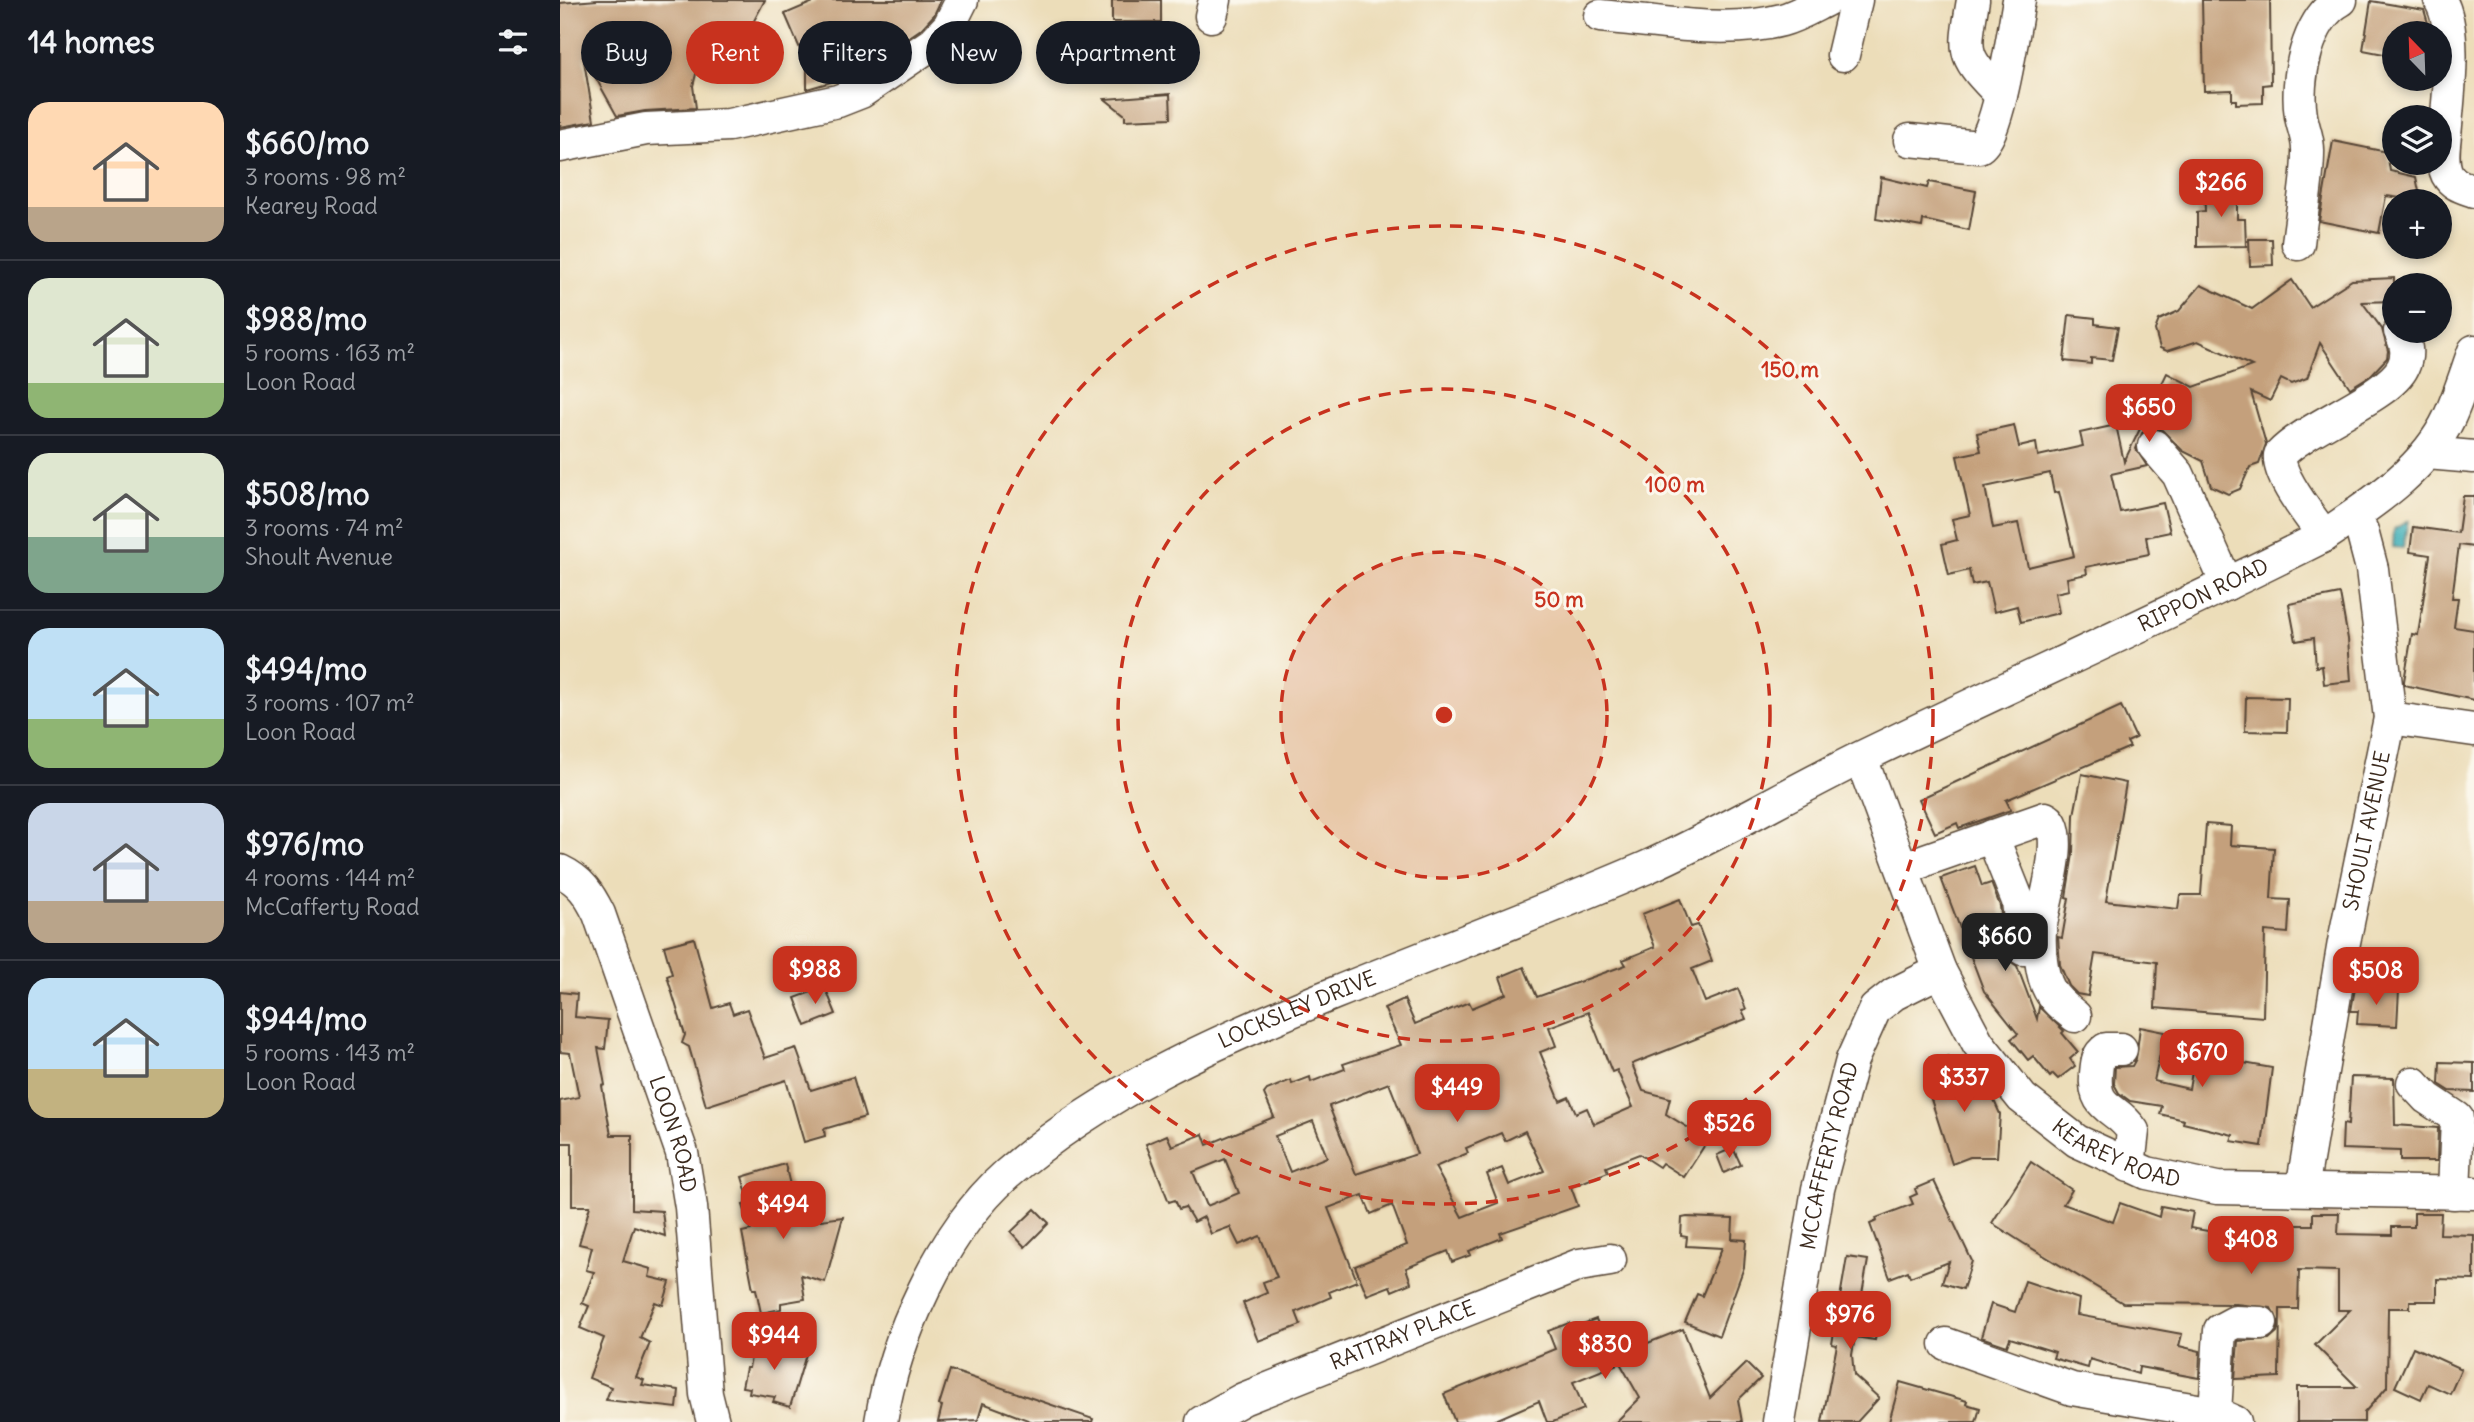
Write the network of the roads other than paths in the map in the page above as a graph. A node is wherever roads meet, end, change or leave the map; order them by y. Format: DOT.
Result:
graph roads {
  1 [pos="961,0"];
  2 [pos="1826,0"];
  3 [pos="1856,0"];
  4 [pos="1973,0"];
  5 [pos="2019,0"];
  6 [pos="2341,0"];
  7 [pos="2440,0"];
  8 [pos="1600,16"];
  9 [pos="1843,55"];
  10 [pos="2001,95"];
  11 [pos="1910,140"];
  12 [pos="560,146"];
  13 [pos="2474,191"];
  14 [pos="2298,244"];
  15 [pos="2402,343"];
  16 [pos="2474,351"];
  17 [pos="2154,446"];
  18 [pos="2427,453"];
  19 [pos="2474,457"];
  20 [pos="2354,516"];
  21 [pos="2324,537"];
  22 [pos="2228,584"];
  23 [pos="2390,718"];
  24 [pos="2474,730"];
  25 [pos="1861,758"];
  26 [pos="1992,836"];
  27 [pos="560,871"];
  28 [pos="1904,871"];
  29 [pos="2023,949"];
  30 [pos="1940,971"];
  31 [pos="2075,1016"];
  32 [pos="2122,1049"];
  33 [pos="2413,1083"];
  34 [pos="2129,1166"];
  35 [pos="2302,1189"];
  36 [pos="2464,1193"];
  37 [pos="1610,1260"];
  38 [pos="2261,1323"];
  39 [pos="1946,1344"];
  40 [pos="2225,1417"];
  41 [pos="713,1422"];
  42 [pos="881,1422"];
  43 [pos="1202,1422"];
  44 [pos="1779,1422"];
  1 -- 12 [label="street"];
  2 -- 8 [label="street"];
  3 -- 9 [label="street"];
  4 -- 10 [label="street"];
  5 -- 10 [label="street"];
  6 -- 14 [label="street"];
  7 -- 13 [label="street"];
  10 -- 11 [label="street"];
  15 -- 21 [label="street"];
  16 -- 18 [label="street, RIPPON ROAD"];
  17 -- 22 [label="street"];
  18 -- 19 [label="street"];
  18 -- 20 [label="street, RIPPON ROAD"];
  20 -- 21 [label="street, RIPPON ROAD"];
  20 -- 23 [label="street, SHOULT AVENUE"];
  21 -- 22 [label="street, RIPPON ROAD"];
  22 -- 25 [label="street, RIPPON ROAD"];
  23 -- 24 [label="street"];
  23 -- 35 [label="street, SHOULT AVENUE"];
  25 -- 28 [label="street, KEAREY ROAD"];
  25 -- 42 [label="street, LOCKSLEY DRIVE"];
  26 -- 28 [label="street"];
  26 -- 29 [label="street"];
  26 -- 31 [label="street"];
  27 -- 41 [label="street, LOON ROAD"];
  28 -- 30 [label="street, KEAREY ROAD"];
  30 -- 34 [label="street, KEAREY ROAD"];
  30 -- 44 [label="street, MCCAFFERTY ROAD"];
  32 -- 34 [label="street"];
  33 -- 36 [label="street"];
  34 -- 35 [label="street, KEAREY ROAD"];
  35 -- 36 [label="street, KEAREY ROAD"];
  37 -- 43 [label="street, RATTRAY PLACE"];
  38 -- 40 [label="street"];
  39 -- 40 [label="street"];
}
